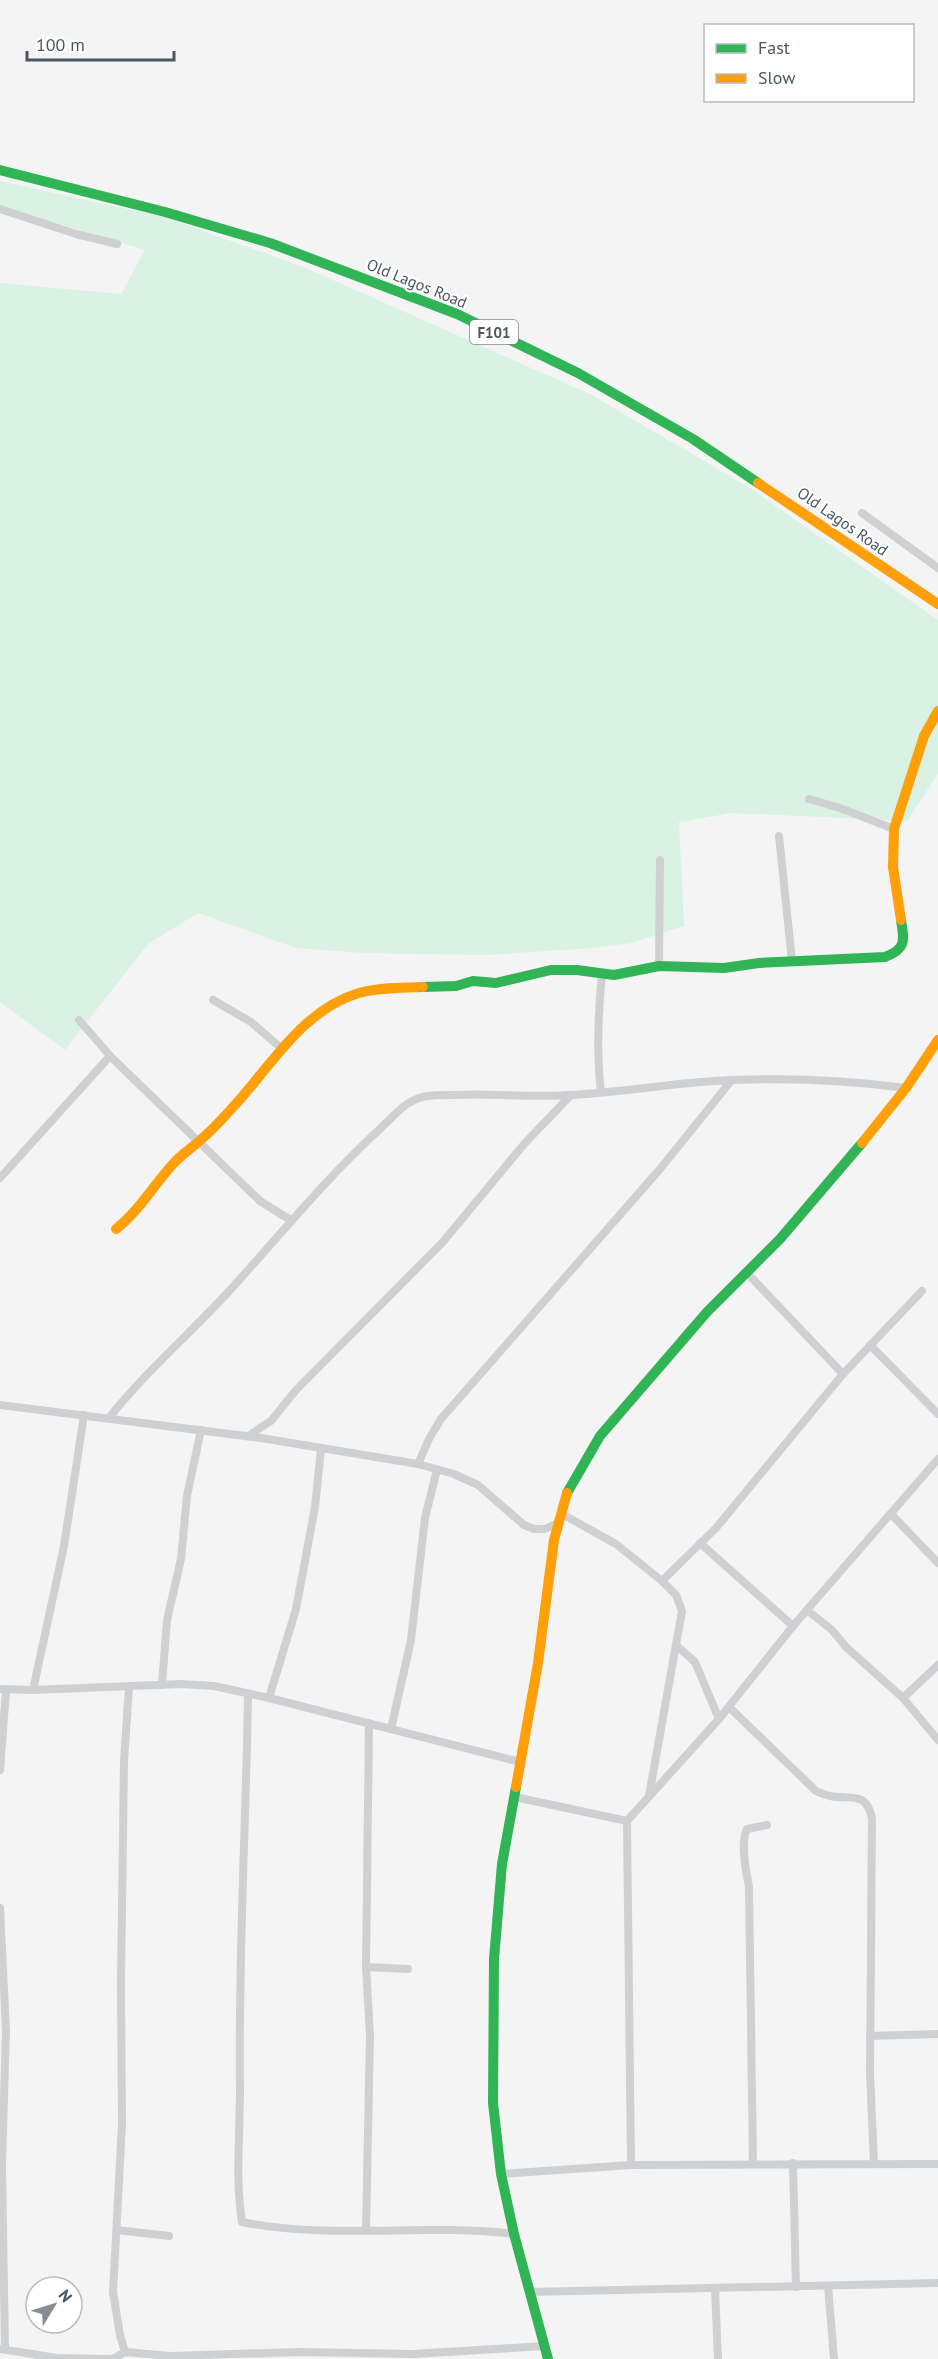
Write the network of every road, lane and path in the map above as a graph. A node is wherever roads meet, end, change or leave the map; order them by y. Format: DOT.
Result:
graph roads {
  1 [pos="0,170"];
  2 [pos="0,209"];
  3 [pos="117,244"];
  4 [pos="862,513"];
  5 [pos="938,568"];
  6 [pos="938,604"];
  7 [pos="938,711"];
  8 [pos="809,799"];
  9 [pos="894,829"];
  10 [pos="779,836"];
  11 [pos="660,860"];
  12 [pos="792,961"];
  13 [pos="659,966"];
  14 [pos="602,974"];
  15 [pos="213,1000"];
  16 [pos="79,1020"];
  17 [pos="938,1040"];
  18 [pos="281,1047"];
  19 [pos="110,1056"];
  20 [pos="730,1081"];
  21 [pos="906,1088"];
  22 [pos="601,1092"];
  23 [pos="571,1095"];
  24 [pos="548,1096"];
  25 [pos="549,1116"];
  26 [pos="199,1142"];
  27 [pos="0,1178"];
  28 [pos="292,1221"];
  29 [pos="116,1229"];
  30 [pos="747,1273"];
  31 [pos="922,1291"];
  32 [pos="870,1344"];
  33 [pos="843,1374"];
  34 [pos="0,1405"];
  35 [pos="938,1414"];
  36 [pos="84,1415"];
  37 [pos="109,1418"];
  38 [pos="272,1421"];
  39 [pos="201,1430"];
  40 [pos="248,1436"];
  41 [pos="273,1440"];
  42 [pos="321,1449"];
  43 [pos="938,1459"];
  44 [pos="418,1464"];
  45 [pos="437,1470"];
  46 [pos="891,1514"];
  47 [pos="561,1518"];
  48 [pos="700,1543"];
  49 [pos="938,1563"];
  50 [pos="662,1581"];
  51 [pos="807,1610"];
  52 [pos="793,1626"];
  53 [pos="676,1646"];
  54 [pos="938,1665"];
  55 [pos="162,1685"];
  56 [pos="129,1687"];
  57 [pos="3,1689"];
  58 [pos="33,1690"];
  59 [pos="248,1695"];
  60 [pos="269,1698"];
  61 [pos="903,1698"];
  62 [pos="729,1707"];
  63 [pos="719,1719"];
  64 [pos="369,1723"];
  65 [pos="390,1729"];
  66 [pos="938,1740"];
  67 [pos="520,1762"];
  68 [pos="0,1770"];
  69 [pos="514,1797"];
  70 [pos="649,1797"];
  71 [pos="627,1821"];
  72 [pos="767,1825"];
  73 [pos="0,1908"];
  74 [pos="366,1967"];
  75 [pos="408,1969"];
  76 [pos="938,2034"];
  77 [pos="870,2036"];
  78 [pos="793,2163"];
  79 [pos="874,2163"];
  80 [pos="753,2164"];
  81 [pos="938,2164"];
  82 [pos="631,2165"];
  83 [pos="501,2174"];
  84 [pos="117,2230"];
  85 [pos="366,2230"];
  86 [pos="514,2234"];
  87 [pos="169,2236"];
  88 [pos="938,2283"];
  89 [pos="828,2286"];
  90 [pos="796,2287"];
  91 [pos="715,2289"];
  92 [pos="530,2292"];
  93 [pos="545,2346"];
  94 [pos="3,2349"];
  95 [pos="125,2352"];
  96 [pos="299,2355"];
  97 [pos="413,2356"];
  98 [pos="170,2357"];
  99 [pos="57,2359"];
  100 [pos="548,2359"];
  101 [pos="718,2359"];
  102 [pos="834,2359"];
  1 -- 6 [label="street, Old Lagos Road / F101"];
  2 -- 3 [label="street"];
  4 -- 5 [label="street"];
  7 -- 9 [label="street"];
  8 -- 9 [label="street"];
  9 -- 12 [label="street"];
  10 -- 12 [label="street"];
  11 -- 13 [label="street"];
  12 -- 13 [label="street"];
  13 -- 14 [label="street"];
  14 -- 18 [label="street"];
  14 -- 22 [label="street"];
  15 -- 18 [label="street"];
  16 -- 19 [label="street"];
  17 -- 21 [label="street"];
  18 -- 26 [label="street"];
  19 -- 26 [label="street"];
  19 -- 27 [label="street"];
  20 -- 21 [label="street"];
  20 -- 22 [label="street"];
  20 -- 44 [label="street"];
  21 -- 30 [label="street"];
  22 -- 23 [label="street"];
  23 -- 24 [label="street"];
  23 -- 25 [label="street"];
  24 -- 25 [label="street"];
  24 -- 28 [label="street"];
  25 -- 38 [label="street"];
  26 -- 28 [label="street"];
  26 -- 29 [label="street"];
  28 -- 37 [label="street"];
  30 -- 33 [label="street"];
  30 -- 47 [label="street"];
  31 -- 32 [label="street"];
  32 -- 33 [label="street"];
  32 -- 35 [label="street"];
  33 -- 48 [label="street"];
  34 -- 36 [label="street"];
  36 -- 37 [label="street"];
  36 -- 58 [label="street"];
  37 -- 39 [label="street"];
  38 -- 40 [label="street"];
  38 -- 41 [label="street"];
  39 -- 40 [label="street"];
  39 -- 55 [label="street"];
  40 -- 41 [label="street"];
  41 -- 42 [label="street"];
  42 -- 44 [label="street"];
  42 -- 60 [label="street"];
  43 -- 46 [label="street"];
  44 -- 45 [label="street"];
  45 -- 47 [label="street"];
  45 -- 65 [label="street"];
  46 -- 49 [label="street"];
  46 -- 51 [label="street"];
  47 -- 50 [label="street"];
  47 -- 67 [label="street"];
  48 -- 50 [label="street"];
  48 -- 52 [label="street"];
  50 -- 53 [label="street"];
  51 -- 52 [label="street"];
  51 -- 61 [label="street"];
  52 -- 62 [label="street"];
  53 -- 63 [label="street"];
  53 -- 70 [label="street"];
  54 -- 61 [label="street"];
  55 -- 56 [label="street"];
  55 -- 59 [label="street"];
  56 -- 58 [label="street"];
  56 -- 84 [label="street"];
  57 -- 58 [label="street"];
  57 -- 68 [label="street"];
  59 -- 60 [label="street"];
  59 -- 85 [label="street"];
  60 -- 64 [label="street"];
  61 -- 66 [label="street"];
  62 -- 63 [label="street"];
  62 -- 77 [label="street"];
  63 -- 70 [label="street"];
  64 -- 65 [label="street"];
  64 -- 74 [label="street"];
  65 -- 67 [label="street"];
  67 -- 69 [label="street"];
  69 -- 71 [label="street"];
  69 -- 83 [label="street"];
  70 -- 71 [label="street"];
  71 -- 82 [label="street"];
  72 -- 80 [label="street"];
  73 -- 94 [label="street"];
  74 -- 75 [label="street"];
  74 -- 85 [label="street"];
  76 -- 77 [label="street"];
  77 -- 79 [label="street"];
  78 -- 79 [label="street"];
  78 -- 80 [label="street"];
  78 -- 90 [label="street"];
  79 -- 81 [label="street"];
  80 -- 82 [label="street"];
  82 -- 83 [label="street"];
  83 -- 86 [label="street"];
  84 -- 87 [label="street"];
  84 -- 95 [label="street"];
  85 -- 86 [label="street"];
  86 -- 92 [label="street"];
  88 -- 89 [label="street"];
  89 -- 90 [label="street"];
  89 -- 102 [label="street"];
  90 -- 91 [label="street"];
  91 -- 92 [label="street"];
  91 -- 101 [label="street"];
  92 -- 93 [label="street"];
  93 -- 97 [label="street"];
  93 -- 100 [label="street"];
  94 -- 99 [label="street"];
  95 -- 98 [label="street"];
  95 -- 99 [label="street"];
  96 -- 97 [label="street"];
  96 -- 98 [label="street"];
}
